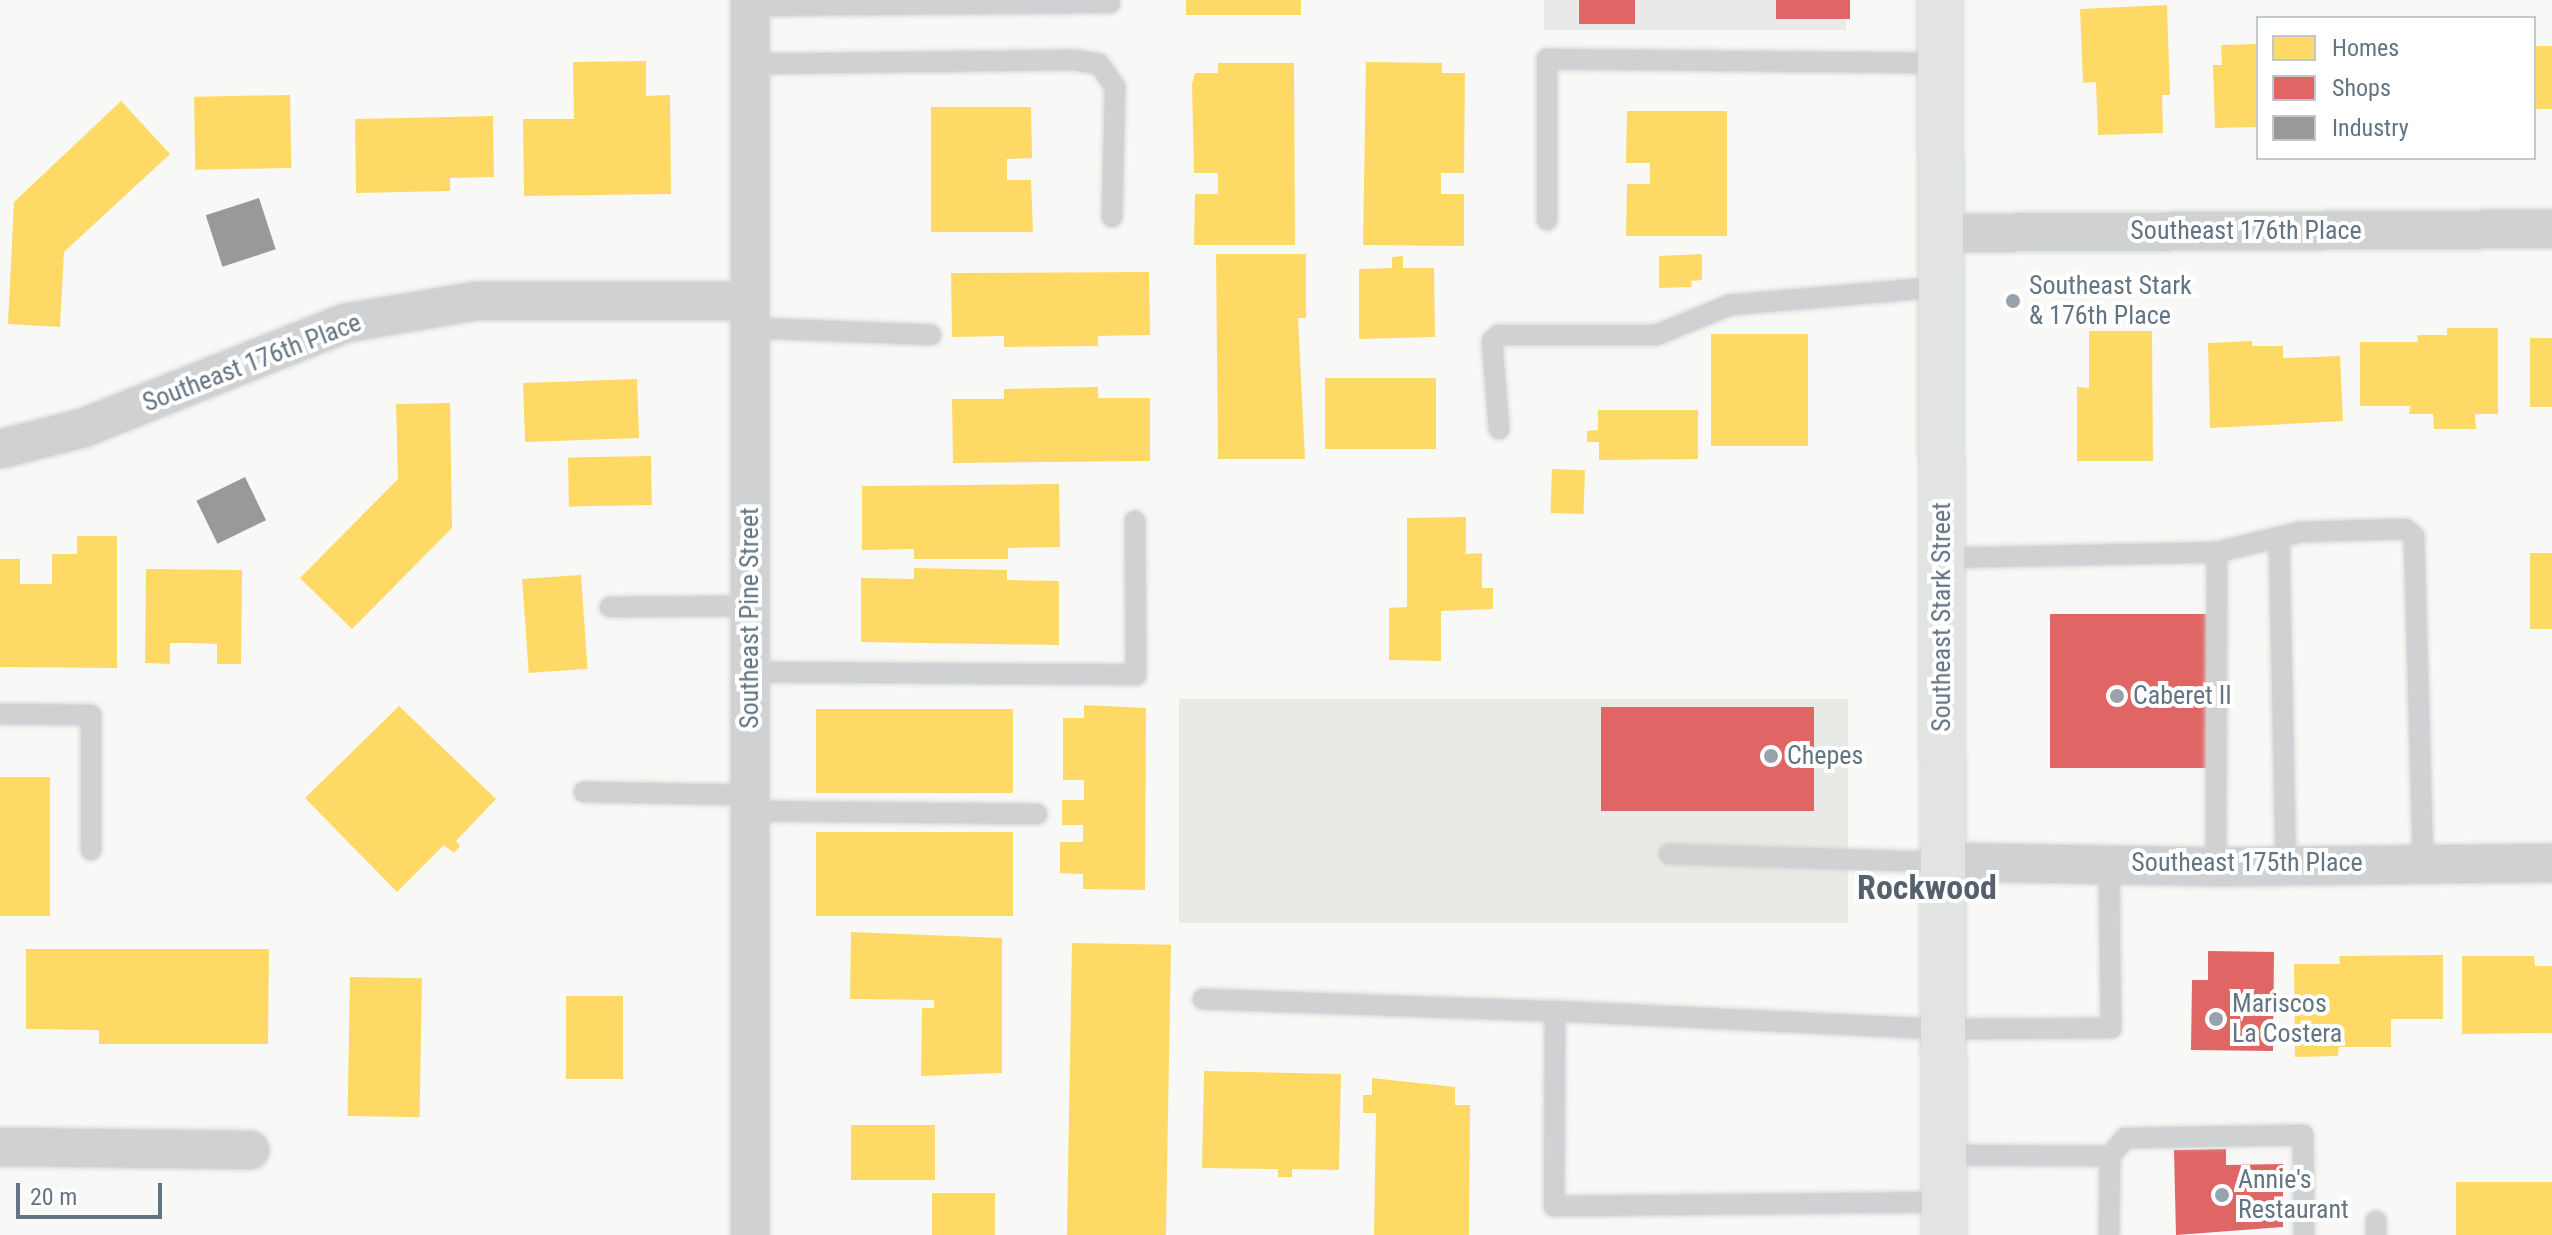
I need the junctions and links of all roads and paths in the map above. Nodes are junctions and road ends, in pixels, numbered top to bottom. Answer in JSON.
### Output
{"nodes":[{"id":1,"x":1940,"y":0,"type":"edge"},
{"id":2,"x":750,"y":3,"type":"edge"},
{"id":3,"x":1110,"y":3,"type":"dead end"},
{"id":4,"x":1940,"y":63,"type":"junction"},
{"id":5,"x":750,"y":64,"type":"junction"},
{"id":6,"x":1112,"y":217,"type":"dead end"},
{"id":7,"x":1547,"y":220,"type":"dead end"},
{"id":8,"x":2552,"y":229,"type":"edge"},
{"id":9,"x":1940,"y":233,"type":"junction"},
{"id":10,"x":1940,"y":287,"type":"junction"},
{"id":11,"x":750,"y":315,"type":"junction"},
{"id":12,"x":931,"y":335,"type":"dead end"},
{"id":13,"x":1499,"y":429,"type":"dead end"},
{"id":14,"x":0,"y":449,"type":"edge"},
{"id":15,"x":1135,"y":521,"type":"dead end"},
{"id":16,"x":2279,"y":537,"type":"junction"},
{"id":17,"x":2217,"y":552,"type":"junction"},
{"id":18,"x":1942,"y":558,"type":"junction"},
{"id":19,"x":750,"y":606,"type":"junction"},
{"id":20,"x":610,"y":607,"type":"dead end"},
{"id":21,"x":750,"y":672,"type":"junction"},
{"id":22,"x":0,"y":714,"type":"edge"},
{"id":23,"x":584,"y":792,"type":"dead end"},
{"id":24,"x":750,"y":803,"type":"junction"},
{"id":25,"x":1037,"y":814,"type":"dead end"},
{"id":26,"x":91,"y":850,"type":"dead end"},
{"id":27,"x":1669,"y":854,"type":"dead end"},
{"id":28,"x":1943,"y":862,"type":"junction"},
{"id":29,"x":2109,"y":862,"type":"junction"},
{"id":30,"x":2423,"y":862,"type":"junction"},
{"id":31,"x":2552,"y":863,"type":"edge"},
{"id":32,"x":2286,"y":865,"type":"junction"},
{"id":33,"x":2216,"y":867,"type":"junction"},
{"id":34,"x":1203,"y":999,"type":"dead end"},
{"id":35,"x":1555,"y":1011,"type":"junction"},
{"id":36,"x":1943,"y":1029,"type":"junction"},
{"id":37,"x":0,"y":1147,"type":"edge"},
{"id":38,"x":250,"y":1150,"type":"dead end"},
{"id":39,"x":1944,"y":1155,"type":"junction"},
{"id":40,"x":2110,"y":1156,"type":"junction"},
{"id":41,"x":1944,"y":1218,"type":"edge"},
{"id":42,"x":750,"y":1235,"type":"edge"},
{"id":43,"x":2109,"y":1235,"type":"edge"},
{"id":44,"x":2304,"y":1235,"type":"edge"}],
"edges":[{"from":1,"to":4,"type":"main road","name":"Southeast Stark Street"},
{"from":2,"to":3,"type":"lane"},
{"from":2,"to":5,"type":"street","name":"Southeast Pine Street"},
{"from":4,"to":7,"type":"lane"},
{"from":4,"to":9,"type":"main road","name":"Southeast Stark Street"},
{"from":5,"to":6,"type":"lane"},
{"from":5,"to":11,"type":"street","name":"Southeast Pine Street"},
{"from":8,"to":9,"type":"street","name":"Southeast 176th Place"},
{"from":9,"to":10,"type":"main road","name":"Southeast Stark Street"},
{"from":10,"to":13,"type":"lane"},
{"from":10,"to":18,"type":"main road","name":"Southeast Stark Street"},
{"from":11,"to":12,"type":"lane"},
{"from":11,"to":14,"type":"street","name":"Southeast 176th Place"},
{"from":11,"to":19,"type":"street","name":"Southeast Pine Street"},
{"from":15,"to":21,"type":"lane"},
{"from":16,"to":17,"type":"lane"},
{"from":16,"to":30,"type":"lane"},
{"from":16,"to":32,"type":"lane"},
{"from":17,"to":18,"type":"lane"},
{"from":17,"to":33,"type":"lane"},
{"from":18,"to":28,"type":"main road","name":"Southeast Stark Street"},
{"from":19,"to":20,"type":"lane"},
{"from":19,"to":21,"type":"street","name":"Southeast Pine Street"},
{"from":21,"to":24,"type":"street","name":"Southeast Pine Street"},
{"from":22,"to":26,"type":"lane"},
{"from":23,"to":24,"type":"lane"},
{"from":24,"to":25,"type":"lane"},
{"from":24,"to":42,"type":"street","name":"Southeast Pine Street"},
{"from":27,"to":28,"type":"lane"},
{"from":28,"to":29,"type":"street","name":"Southeast 175th Place"},
{"from":28,"to":36,"type":"main road","name":"Southeast Stark Street"},
{"from":29,"to":33,"type":"street","name":"Southeast 175th Place"},
{"from":29,"to":36,"type":"lane"},
{"from":30,"to":31,"type":"street","name":"Southeast 175th Place"},
{"from":30,"to":32,"type":"street","name":"Southeast 175th Place"},
{"from":32,"to":33,"type":"street","name":"Southeast 175th Place"},
{"from":34,"to":35,"type":"lane"},
{"from":35,"to":36,"type":"lane"},
{"from":35,"to":41,"type":"lane"},
{"from":36,"to":39,"type":"main road","name":"Southeast Stark Street"},
{"from":37,"to":38,"type":"street"},
{"from":39,"to":40,"type":"lane"},
{"from":39,"to":41,"type":"main road","name":"Southeast Stark Street"},
{"from":40,"to":43,"type":"lane"},
{"from":40,"to":44,"type":"lane"}]}
